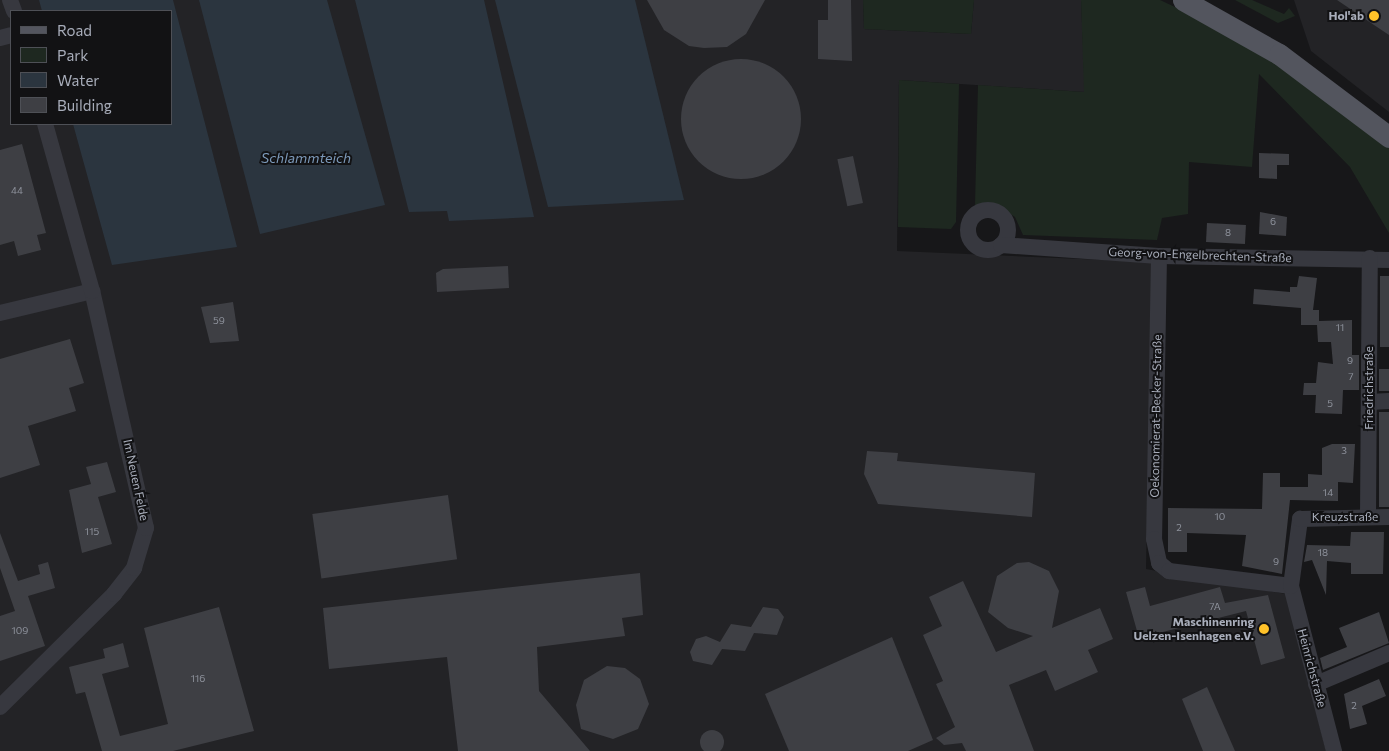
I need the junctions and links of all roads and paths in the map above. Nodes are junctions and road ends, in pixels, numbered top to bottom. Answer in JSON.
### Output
{"nodes":[{"id":1,"x":1183,"y":0,"type":"edge"},
{"id":2,"x":1214,"y":0,"type":"edge"},
{"id":3,"x":1389,"y":120,"type":"edge"},
{"id":4,"x":45,"y":125,"type":"edge"},
{"id":5,"x":1389,"y":137,"type":"edge"},
{"id":6,"x":954,"y":240,"type":"dead end"},
{"id":7,"x":971,"y":240,"type":"junction"},
{"id":8,"x":1001,"y":245,"type":"junction"},
{"id":9,"x":1159,"y":256,"type":"junction"},
{"id":10,"x":1370,"y":258,"type":"junction"},
{"id":11,"x":1389,"y":258,"type":"edge"},
{"id":12,"x":92,"y":291,"type":"junction"},
{"id":13,"x":0,"y":313,"type":"edge"},
{"id":14,"x":1389,"y":401,"type":"edge"},
{"id":15,"x":1369,"y":402,"type":"junction"},
{"id":16,"x":1368,"y":517,"type":"junction"},
{"id":17,"x":1389,"y":517,"type":"edge"},
{"id":18,"x":1300,"y":519,"type":"joint"},
{"id":19,"x":1291,"y":586,"type":"junction"},
{"id":20,"x":1389,"y":653,"type":"edge"},
{"id":21,"x":1316,"y":684,"type":"junction"},
{"id":22,"x":0,"y":707,"type":"edge"},
{"id":23,"x":1334,"y":751,"type":"edge"}],
"edges":[{"from":1,"to":5,"type":"main road"},
{"from":2,"to":3,"type":"main road"},
{"from":4,"to":12,"type":"street","name":"Im Neuen Felde"},
{"from":6,"to":7,"type":"street","name":"Georg-von-Engelbrechten-Straße"},
{"from":7,"to":8,"type":"street","name":"Georg-von-Engelbrechten-Straße"},
{"from":7,"to":8,"type":"street"},
{"from":8,"to":9,"type":"street","name":"Georg-von-Engelbrechten-Straße"},
{"from":9,"to":10,"type":"street","name":"Georg-von-Engelbrechten-Straße"},
{"from":9,"to":19,"type":"street","name":"Oekonomierat-Becker-Straße"},
{"from":10,"to":11,"type":"street","name":"Georg-von-Engelbrechten-Straße"},
{"from":10,"to":15,"type":"street","name":"Friedrichstraße"},
{"from":12,"to":13,"type":"street"},
{"from":12,"to":22,"type":"street","name":"Im Neuen Felde"},
{"from":14,"to":15,"type":"street"},
{"from":15,"to":16,"type":"street","name":"Friedrichstraße"},
{"from":16,"to":17,"type":"street","name":"Kreuzstraße"},
{"from":16,"to":18,"type":"street","name":"Kreuzstraße"},
{"from":18,"to":19,"type":"street","name":"Heinrichstraße"},
{"from":19,"to":21,"type":"street","name":"Heinrichstraße"},
{"from":20,"to":21,"type":"street"},
{"from":21,"to":23,"type":"street","name":"Heinrichstraße"}]}
